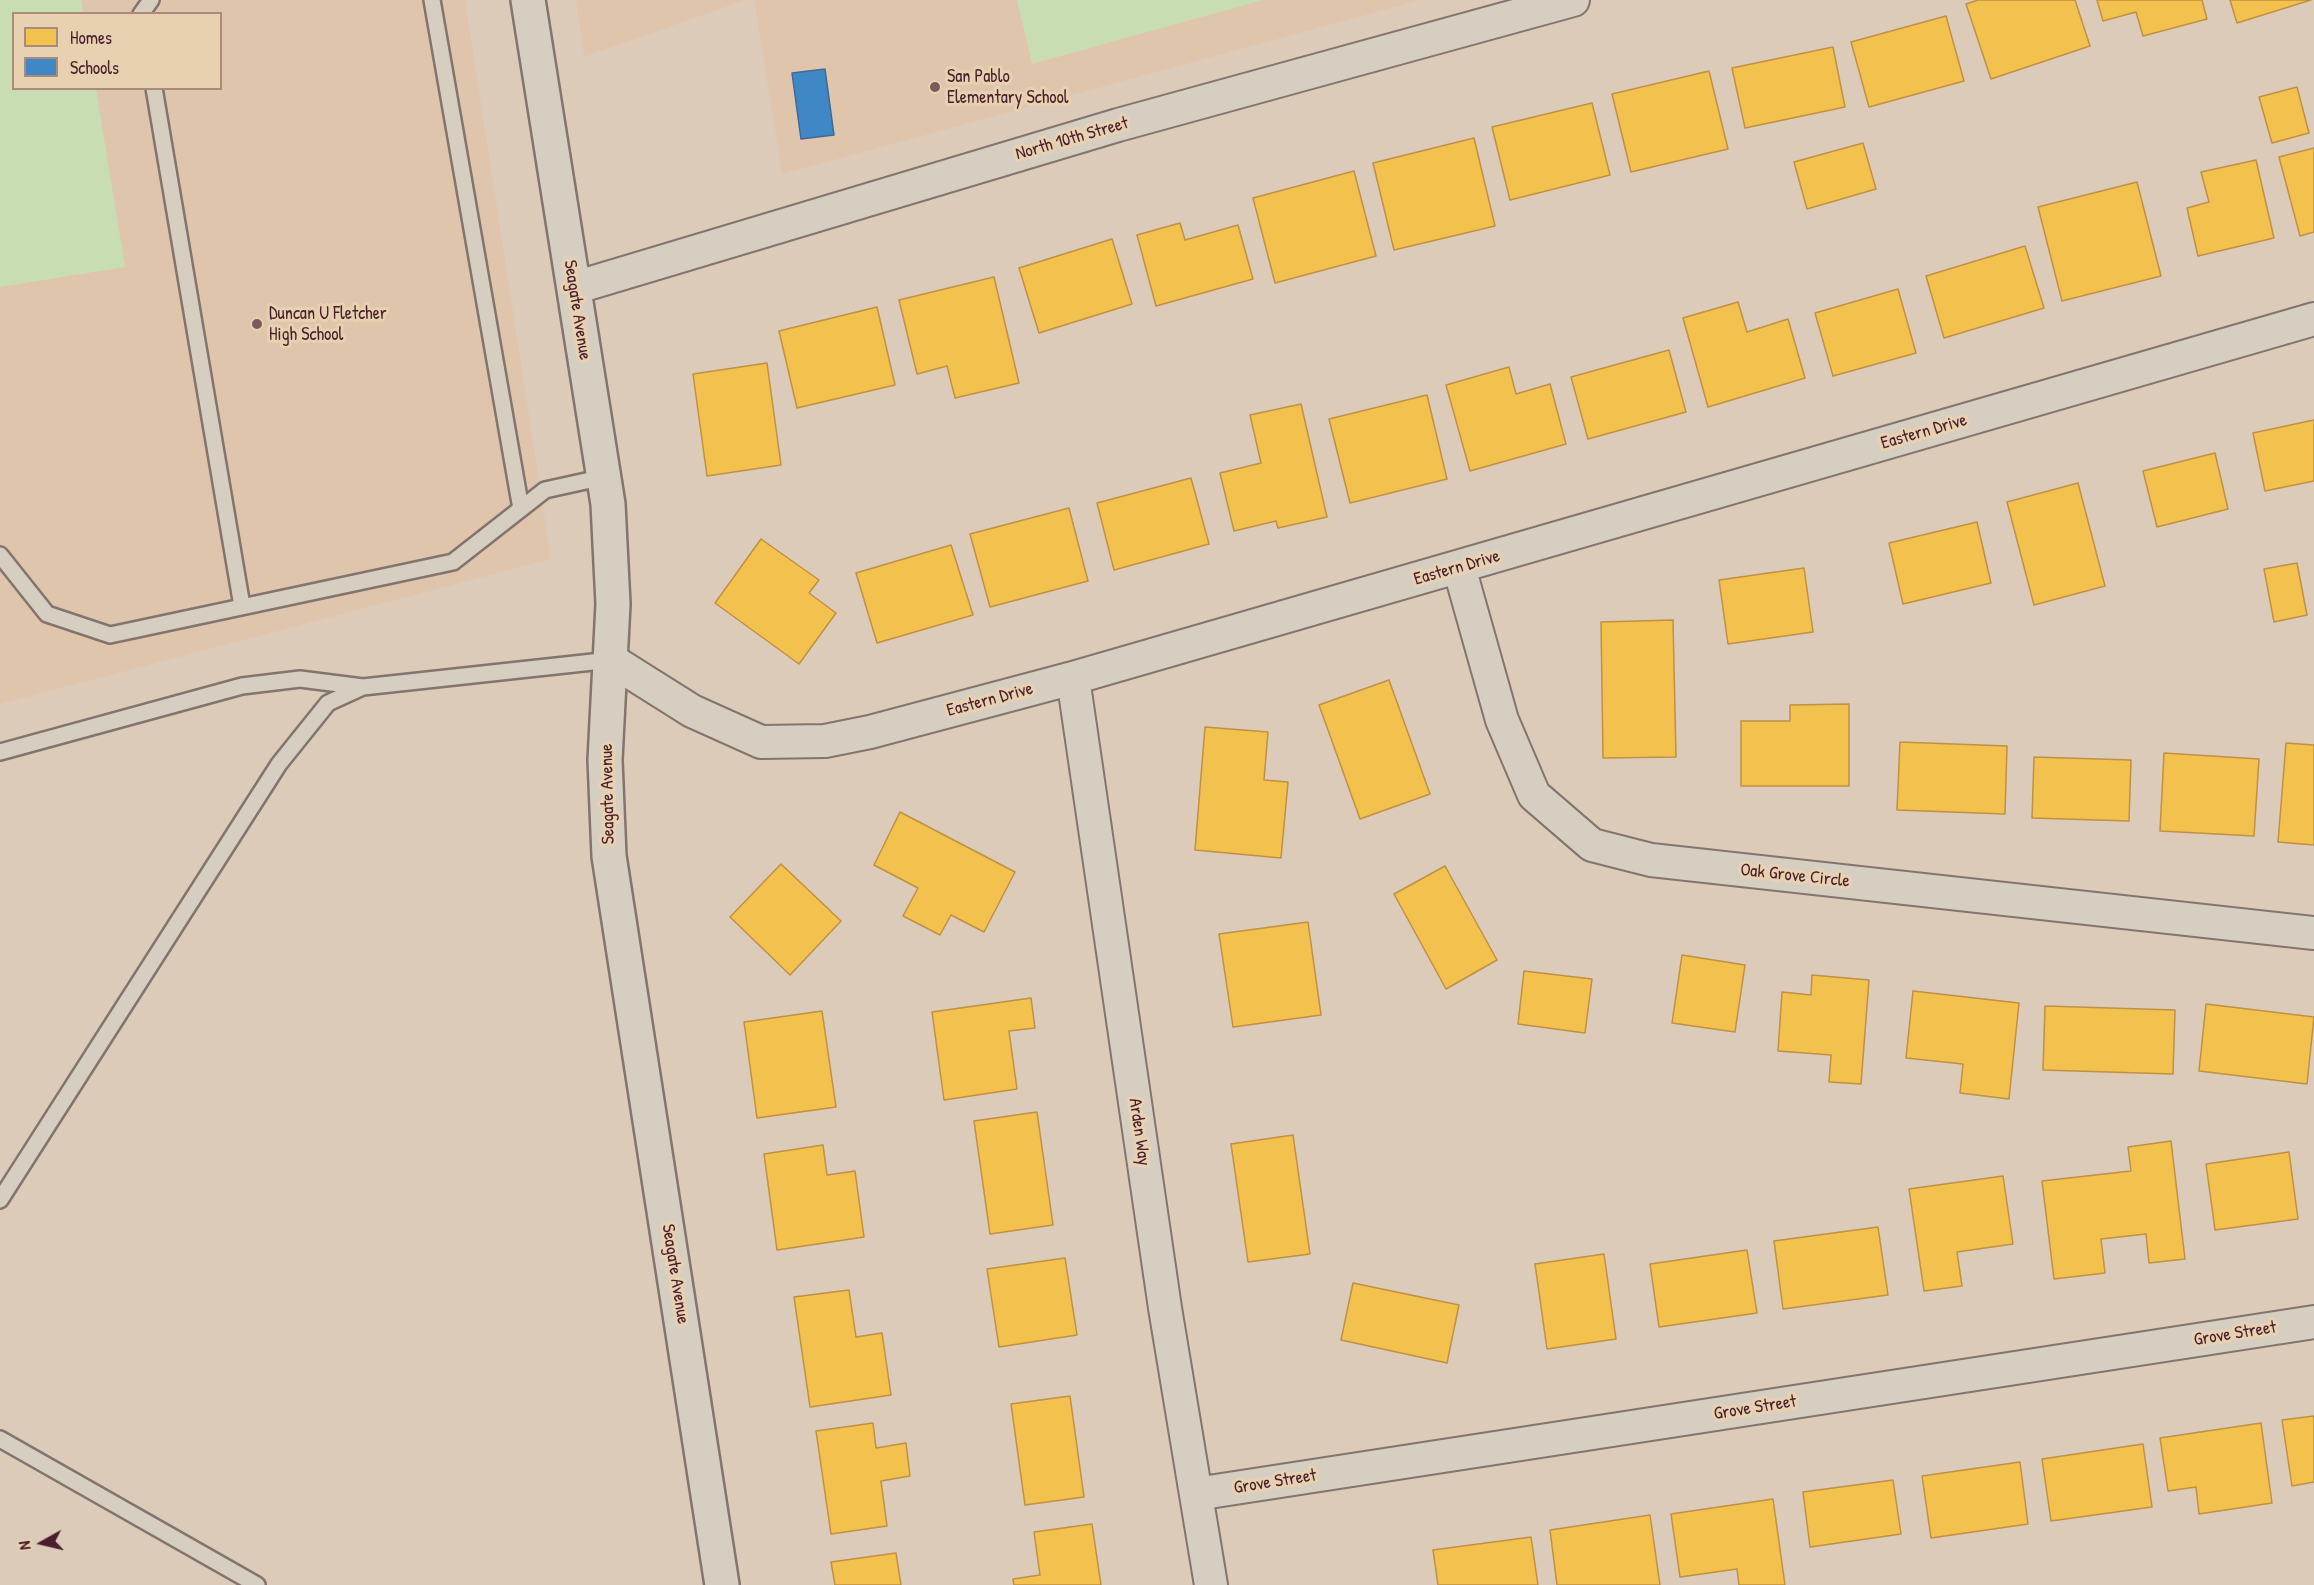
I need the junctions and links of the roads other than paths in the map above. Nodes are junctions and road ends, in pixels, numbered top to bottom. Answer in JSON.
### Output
{"nodes":[{"id":1,"x":432,"y":0,"type":"edge"},
{"id":2,"x":528,"y":0,"type":"edge"},
{"id":3,"x":1573,"y":0,"type":"edge"},
{"id":4,"x":154,"y":90,"type":"edge"},
{"id":5,"x":574,"y":288,"type":"junction"},
{"id":6,"x":2314,"y":320,"type":"edge"},
{"id":7,"x":604,"y":477,"type":"junction"},
{"id":8,"x":521,"y":509,"type":"junction"},
{"id":9,"x":0,"y":555,"type":"edge"},
{"id":10,"x":1459,"y":567,"type":"junction"},
{"id":11,"x":242,"y":606,"type":"junction"},
{"id":12,"x":610,"y":660,"type":"junction"},
{"id":13,"x":1073,"y":678,"type":"junction"},
{"id":14,"x":363,"y":687,"type":"junction"},
{"id":15,"x":0,"y":752,"type":"edge"},
{"id":16,"x":2314,"y":933,"type":"edge"},
{"id":17,"x":0,"y":1200,"type":"edge"},
{"id":18,"x":2314,"y":1322,"type":"edge"},
{"id":19,"x":0,"y":1439,"type":"edge"},
{"id":20,"x":1196,"y":1494,"type":"junction"},
{"id":21,"x":257,"y":1585,"type":"edge"},
{"id":22,"x":722,"y":1585,"type":"edge"},
{"id":23,"x":1211,"y":1585,"type":"edge"}],
"edges":[{"from":1,"to":8,"type":"lane"},
{"from":2,"to":5,"type":"street","name":"Seagate Avenue"},
{"from":3,"to":5,"type":"street","name":"North 10th Street"},
{"from":4,"to":11,"type":"lane"},
{"from":5,"to":7,"type":"street","name":"Seagate Avenue"},
{"from":6,"to":10,"type":"street","name":"Eastern Drive"},
{"from":7,"to":8,"type":"lane"},
{"from":7,"to":12,"type":"street","name":"Seagate Avenue"},
{"from":8,"to":11,"type":"lane"},
{"from":9,"to":11,"type":"lane"},
{"from":10,"to":13,"type":"street","name":"Eastern Drive"},
{"from":10,"to":16,"type":"street","name":"Oak Grove Circle"},
{"from":12,"to":13,"type":"street","name":"Eastern Drive"},
{"from":12,"to":14,"type":"lane"},
{"from":12,"to":22,"type":"street","name":"Seagate Avenue"},
{"from":13,"to":20,"type":"street","name":"Arden Way"},
{"from":14,"to":15,"type":"lane"},
{"from":14,"to":17,"type":"lane"},
{"from":18,"to":20,"type":"street","name":"Grove Street"},
{"from":19,"to":21,"type":"lane"},
{"from":20,"to":23,"type":"street","name":"Arden Way"}]}
